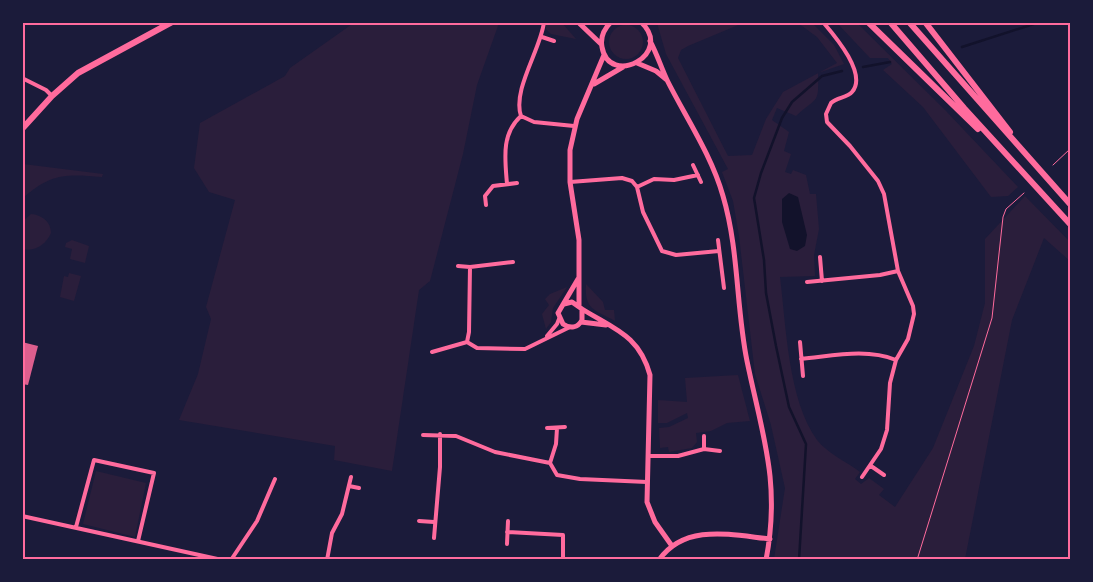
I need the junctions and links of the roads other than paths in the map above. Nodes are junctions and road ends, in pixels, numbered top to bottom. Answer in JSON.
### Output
{"nodes":[{"id":1,"x":172,"y":22,"type":"edge"},
{"id":2,"x":544,"y":22,"type":"edge"},
{"id":3,"x":578,"y":22,"type":"edge"},
{"id":4,"x":641,"y":22,"type":"edge"},
{"id":5,"x":823,"y":22,"type":"edge"},
{"id":6,"x":868,"y":22,"type":"edge"},
{"id":7,"x":890,"y":22,"type":"edge"},
{"id":8,"x":909,"y":22,"type":"edge"},
{"id":9,"x":925,"y":22,"type":"edge"},
{"id":10,"x":609,"y":23,"type":"edge"},
{"id":11,"x":646,"y":25,"type":"edge"},
{"id":12,"x":542,"y":36,"type":"junction"},
{"id":13,"x":554,"y":41,"type":"dead end"},
{"id":14,"x":650,"y":42,"type":"junction"},
{"id":15,"x":601,"y":44,"type":"junction"},
{"id":16,"x":604,"y":55,"type":"junction"},
{"id":17,"x":637,"y":63,"type":"junction"},
{"id":18,"x":624,"y":66,"type":"junction"},
{"id":19,"x":22,"y":78,"type":"edge"},
{"id":20,"x":668,"y":80,"type":"junction"},
{"id":21,"x":593,"y":85,"type":"junction"},
{"id":22,"x":52,"y":96,"type":"junction"},
{"id":23,"x":521,"y":116,"type":"junction"},
{"id":24,"x":574,"y":126,"type":"junction"},
{"id":25,"x":22,"y":129,"type":"edge"},
{"id":26,"x":1008,"y":158,"type":"junction"},
{"id":27,"x":1030,"y":160,"type":"junction"},
{"id":28,"x":693,"y":165,"type":"dead end"},
{"id":29,"x":698,"y":174,"type":"junction"},
{"id":30,"x":570,"y":182,"type":"junction"},
{"id":31,"x":701,"y":182,"type":"dead end"},
{"id":32,"x":516,"y":183,"type":"dead end"},
{"id":33,"x":507,"y":184,"type":"junction"},
{"id":34,"x":637,"y":188,"type":"junction"},
{"id":35,"x":1070,"y":204,"type":"edge"},
{"id":36,"x":486,"y":205,"type":"dead end"},
{"id":37,"x":1070,"y":224,"type":"edge"},
{"id":38,"x":718,"y":240,"type":"dead end"},
{"id":39,"x":718,"y":251,"type":"junction"},
{"id":40,"x":820,"y":257,"type":"dead end"},
{"id":41,"x":513,"y":262,"type":"dead end"},
{"id":42,"x":458,"y":266,"type":"dead end"},
{"id":43,"x":470,"y":267,"type":"junction"},
{"id":44,"x":898,"y":271,"type":"junction"},
{"id":45,"x":579,"y":276,"type":"junction"},
{"id":46,"x":822,"y":280,"type":"junction"},
{"id":47,"x":808,"y":282,"type":"dead end"},
{"id":48,"x":724,"y":288,"type":"dead end"},
{"id":49,"x":564,"y":304,"type":"junction"},
{"id":50,"x":581,"y":307,"type":"junction"},
{"id":51,"x":559,"y":319,"type":"junction"},
{"id":52,"x":581,"y":322,"type":"junction"},
{"id":53,"x":609,"y":326,"type":"junction"},
{"id":54,"x":570,"y":327,"type":"junction"},
{"id":55,"x":546,"y":338,"type":"junction"},
{"id":56,"x":467,"y":342,"type":"junction"},
{"id":57,"x":800,"y":342,"type":"dead end"},
{"id":58,"x":432,"y":352,"type":"dead end"},
{"id":59,"x":801,"y":359,"type":"junction"},
{"id":60,"x":896,"y":360,"type":"junction"},
{"id":61,"x":802,"y":376,"type":"dead end"},
{"id":62,"x":565,"y":427,"type":"dead end"},
{"id":63,"x":547,"y":428,"type":"dead end"},
{"id":64,"x":557,"y":428,"type":"junction"},
{"id":65,"x":440,"y":434,"type":"junction"},
{"id":66,"x":423,"y":435,"type":"dead end"},
{"id":67,"x":704,"y":436,"type":"dead end"},
{"id":68,"x":704,"y":448,"type":"junction"},
{"id":69,"x":720,"y":451,"type":"dead end"},
{"id":70,"x":649,"y":456,"type":"junction"},
{"id":71,"x":550,"y":463,"type":"junction"},
{"id":72,"x":871,"y":466,"type":"junction"},
{"id":73,"x":884,"y":475,"type":"dead end"},
{"id":74,"x":351,"y":477,"type":"dead end"},
{"id":75,"x":862,"y":477,"type":"dead end"},
{"id":76,"x":275,"y":478,"type":"dead end"},
{"id":77,"x":647,"y":482,"type":"junction"},
{"id":78,"x":349,"y":486,"type":"junction"},
{"id":79,"x":359,"y":488,"type":"dead end"},
{"id":80,"x":22,"y":516,"type":"edge"},
{"id":81,"x":419,"y":520,"type":"dead end"},
{"id":82,"x":508,"y":521,"type":"dead end"},
{"id":83,"x":434,"y":522,"type":"junction"},
{"id":84,"x":76,"y":527,"type":"junction"},
{"id":85,"x":507,"y":532,"type":"junction"},
{"id":86,"x":434,"y":538,"type":"dead end"},
{"id":87,"x":770,"y":539,"type":"junction"},
{"id":88,"x":138,"y":541,"type":"junction"},
{"id":89,"x":507,"y":544,"type":"dead end"},
{"id":90,"x":672,"y":546,"type":"junction"},
{"id":91,"x":222,"y":560,"type":"edge"},
{"id":92,"x":231,"y":560,"type":"edge"},
{"id":93,"x":327,"y":560,"type":"edge"},
{"id":94,"x":563,"y":560,"type":"edge"},
{"id":95,"x":659,"y":560,"type":"edge"},
{"id":96,"x":766,"y":560,"type":"edge"}],
"edges":[{"from":1,"to":22,"type":"main road"},
{"from":2,"to":12,"type":"street"},
{"from":3,"to":15,"type":"street"},
{"from":4,"to":11,"type":"street"},
{"from":5,"to":44,"type":"street"},
{"from":6,"to":26,"type":"main road"},
{"from":7,"to":26,"type":"main road"},
{"from":8,"to":27,"type":"main road"},
{"from":9,"to":27,"type":"main road"},
{"from":10,"to":15,"type":"street"},
{"from":11,"to":14,"type":"street"},
{"from":12,"to":13,"type":"street"},
{"from":12,"to":23,"type":"street"},
{"from":14,"to":17,"type":"street"},
{"from":14,"to":20,"type":"street"},
{"from":15,"to":16,"type":"street"},
{"from":16,"to":18,"type":"street"},
{"from":16,"to":21,"type":"street"},
{"from":17,"to":18,"type":"street"},
{"from":17,"to":20,"type":"street"},
{"from":18,"to":21,"type":"street"},
{"from":19,"to":22,"type":"street"},
{"from":20,"to":87,"type":"street"},
{"from":21,"to":24,"type":"street"},
{"from":22,"to":25,"type":"main road"},
{"from":23,"to":24,"type":"street"},
{"from":23,"to":33,"type":"street"},
{"from":24,"to":30,"type":"street"},
{"from":26,"to":37,"type":"main road"},
{"from":27,"to":35,"type":"main road"},
{"from":28,"to":29,"type":"street"},
{"from":29,"to":31,"type":"street"},
{"from":29,"to":34,"type":"street"},
{"from":30,"to":34,"type":"street"},
{"from":30,"to":45,"type":"street"},
{"from":32,"to":33,"type":"street"},
{"from":33,"to":36,"type":"street"},
{"from":34,"to":39,"type":"street"},
{"from":38,"to":39,"type":"street"},
{"from":39,"to":48,"type":"street"},
{"from":40,"to":46,"type":"street"},
{"from":41,"to":43,"type":"street"},
{"from":42,"to":43,"type":"street"},
{"from":43,"to":56,"type":"street"},
{"from":44,"to":46,"type":"street"},
{"from":44,"to":60,"type":"street"},
{"from":45,"to":49,"type":"street"},
{"from":45,"to":50,"type":"street"},
{"from":46,"to":47,"type":"street"},
{"from":49,"to":50,"type":"street"},
{"from":49,"to":51,"type":"street"},
{"from":50,"to":52,"type":"street"},
{"from":50,"to":53,"type":"street"},
{"from":51,"to":54,"type":"street"},
{"from":51,"to":55,"type":"street"},
{"from":52,"to":53,"type":"street"},
{"from":52,"to":54,"type":"street"},
{"from":53,"to":70,"type":"street"},
{"from":54,"to":55,"type":"street"},
{"from":55,"to":56,"type":"street"},
{"from":56,"to":58,"type":"street"},
{"from":57,"to":59,"type":"street"},
{"from":59,"to":60,"type":"street"},
{"from":59,"to":61,"type":"street"},
{"from":60,"to":72,"type":"street"},
{"from":62,"to":64,"type":"street"},
{"from":63,"to":64,"type":"street"},
{"from":64,"to":71,"type":"street"},
{"from":65,"to":66,"type":"street"},
{"from":65,"to":71,"type":"street"},
{"from":65,"to":83,"type":"street"},
{"from":67,"to":68,"type":"street"},
{"from":68,"to":69,"type":"street"},
{"from":68,"to":70,"type":"street"},
{"from":70,"to":77,"type":"street"},
{"from":71,"to":77,"type":"street"},
{"from":72,"to":73,"type":"street"},
{"from":72,"to":75,"type":"street"},
{"from":74,"to":78,"type":"street"},
{"from":76,"to":92,"type":"street"},
{"from":77,"to":90,"type":"street"},
{"from":78,"to":79,"type":"street"},
{"from":78,"to":93,"type":"street"},
{"from":80,"to":84,"type":"street"},
{"from":81,"to":83,"type":"street"},
{"from":82,"to":85,"type":"street"},
{"from":83,"to":86,"type":"street"},
{"from":84,"to":88,"type":"street"},
{"from":84,"to":88,"type":"street"},
{"from":85,"to":89,"type":"street"},
{"from":85,"to":94,"type":"street"},
{"from":87,"to":90,"type":"street"},
{"from":87,"to":96,"type":"street"},
{"from":88,"to":91,"type":"street"},
{"from":90,"to":95,"type":"street"}]}
